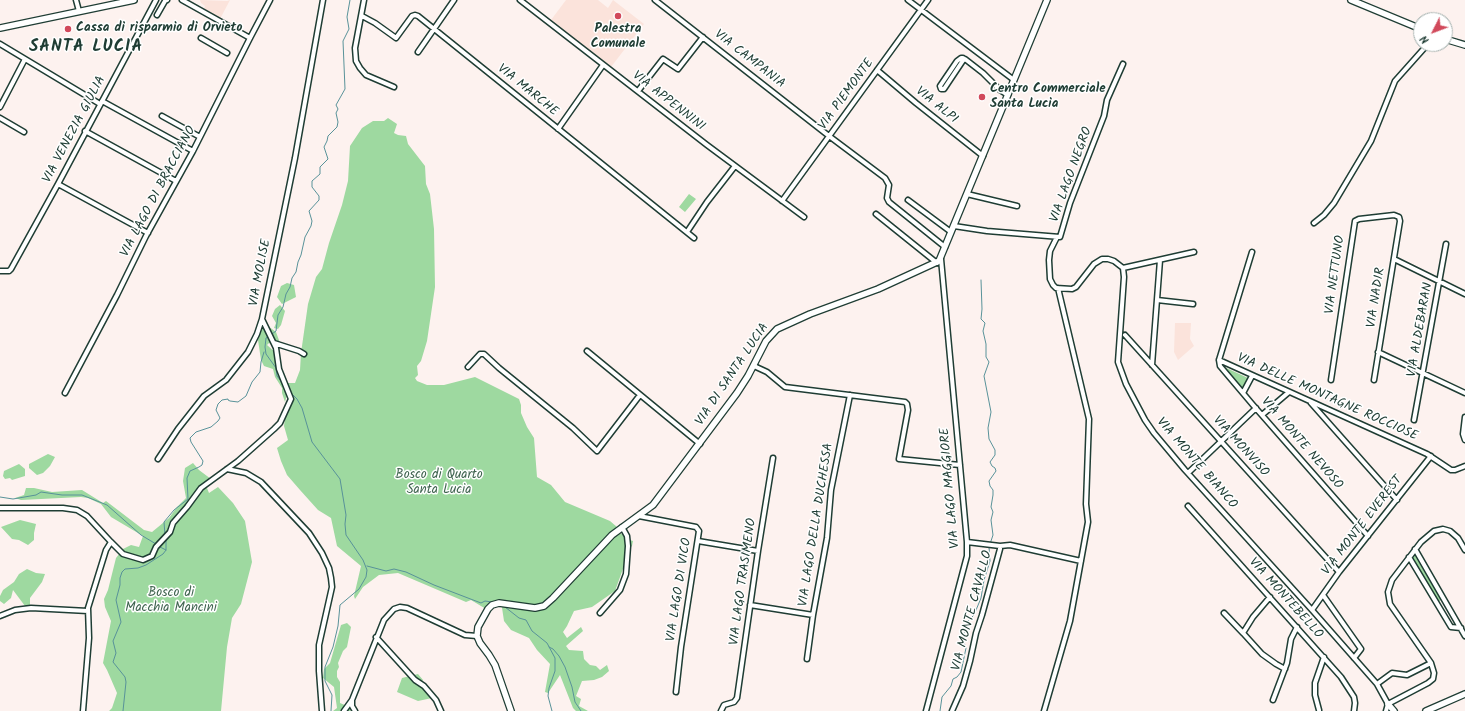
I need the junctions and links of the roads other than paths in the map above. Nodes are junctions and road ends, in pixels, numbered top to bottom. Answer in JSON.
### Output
{"nodes":[{"id":1,"x":76,"y":0,"type":"edge"},
{"id":2,"x":134,"y":0,"type":"edge"},
{"id":3,"x":156,"y":0,"type":"edge"},
{"id":4,"x":167,"y":0,"type":"edge"},
{"id":5,"x":182,"y":0,"type":"edge"},
{"id":6,"x":270,"y":0,"type":"edge"},
{"id":7,"x":323,"y":0,"type":"edge"},
{"id":8,"x":364,"y":0,"type":"edge"},
{"id":9,"x":454,"y":0,"type":"edge"},
{"id":10,"x":520,"y":0,"type":"edge"},
{"id":11,"x":655,"y":0,"type":"edge"},
{"id":12,"x":908,"y":0,"type":"edge"},
{"id":13,"x":928,"y":0,"type":"edge"},
{"id":14,"x":1047,"y":0,"type":"edge"},
{"id":15,"x":1350,"y":0,"type":"edge"},
{"id":16,"x":108,"y":2,"type":"edge"},
{"id":17,"x":921,"y":9,"type":"junction"},
{"id":18,"x":79,"y":11,"type":"junction"},
{"id":19,"x":157,"y":15,"type":"dead end"},
{"id":20,"x":362,"y":16,"type":"junction"},
{"id":21,"x":1413,"y":26,"type":"edge"},
{"id":22,"x":0,"y":28,"type":"edge"},
{"id":23,"x":433,"y":28,"type":"junction"},
{"id":24,"x":703,"y":37,"type":"junction"},
{"id":25,"x":201,"y":38,"type":"dead end"},
{"id":26,"x":250,"y":38,"type":"junction"},
{"id":27,"x":1453,"y":42,"type":"edge"},
{"id":28,"x":0,"y":44,"type":"edge"},
{"id":29,"x":1465,"y":46,"type":"edge"},
{"id":30,"x":418,"y":52,"type":"dead end"},
{"id":31,"x":1421,"y":52,"type":"edge"},
{"id":32,"x":227,"y":53,"type":"dead end"},
{"id":33,"x":25,"y":59,"type":"junction"},
{"id":34,"x":964,"y":59,"type":"junction"},
{"id":35,"x":1122,"y":64,"type":"dead end"},
{"id":36,"x":603,"y":65,"type":"junction"},
{"id":37,"x":877,"y":70,"type":"junction"},
{"id":38,"x":1014,"y":80,"type":"junction"},
{"id":39,"x":394,"y":87,"type":"dead end"},
{"id":40,"x":638,"y":91,"type":"junction"},
{"id":41,"x":1008,"y":95,"type":"junction"},
{"id":42,"x":101,"y":102,"type":"junction"},
{"id":43,"x":0,"y":107,"type":"edge"},
{"id":44,"x":162,"y":116,"type":"dead end"},
{"id":45,"x":0,"y":118,"type":"edge"},
{"id":46,"x":558,"y":129,"type":"junction"},
{"id":47,"x":85,"y":131,"type":"junction"},
{"id":48,"x":24,"y":132,"type":"dead end"},
{"id":49,"x":829,"y":136,"type":"junction"},
{"id":50,"x":200,"y":137,"type":"junction"},
{"id":51,"x":193,"y":151,"type":"junction"},
{"id":52,"x":983,"y":156,"type":"junction"},
{"id":53,"x":735,"y":166,"type":"junction"},
{"id":54,"x":176,"y":181,"type":"junction"},
{"id":55,"x":58,"y":184,"type":"junction"},
{"id":56,"x":967,"y":194,"type":"junction"},
{"id":57,"x":908,"y":200,"type":"dead end"},
{"id":58,"x":782,"y":201,"type":"junction"},
{"id":59,"x":1017,"y":206,"type":"dead end"},
{"id":60,"x":876,"y":214,"type":"dead end"},
{"id":61,"x":804,"y":218,"type":"dead end"},
{"id":62,"x":1400,"y":219,"type":"joint"},
{"id":63,"x":1314,"y":223,"type":"dead end"},
{"id":64,"x":954,"y":226,"type":"junction"},
{"id":65,"x":148,"y":232,"type":"junction"},
{"id":66,"x":687,"y":232,"type":"junction"},
{"id":67,"x":951,"y":232,"type":"junction"},
{"id":68,"x":1057,"y":237,"type":"junction"},
{"id":69,"x":694,"y":238,"type":"dead end"},
{"id":70,"x":1446,"y":244,"type":"dead end"},
{"id":71,"x":945,"y":247,"type":"junction"},
{"id":72,"x":1194,"y":252,"type":"dead end"},
{"id":73,"x":1252,"y":252,"type":"dead end"},
{"id":74,"x":1160,"y":260,"type":"junction"},
{"id":75,"x":1394,"y":260,"type":"junction"},
{"id":76,"x":939,"y":261,"type":"junction"},
{"id":77,"x":1123,"y":268,"type":"junction"},
{"id":78,"x":0,"y":271,"type":"edge"},
{"id":79,"x":1439,"y":282,"type":"junction"},
{"id":80,"x":1058,"y":288,"type":"junction"},
{"id":81,"x":1465,"y":294,"type":"edge"},
{"id":82,"x":1157,"y":300,"type":"junction"},
{"id":83,"x":1193,"y":304,"type":"dead end"},
{"id":84,"x":262,"y":319,"type":"junction"},
{"id":85,"x":1125,"y":335,"type":"dead end"},
{"id":86,"x":274,"y":343,"type":"junction"},
{"id":87,"x":587,"y":351,"type":"dead end"},
{"id":88,"x":1378,"y":352,"type":"junction"},
{"id":89,"x":304,"y":354,"type":"dead end"},
{"id":90,"x":1219,"y":362,"type":"junction"},
{"id":91,"x":1152,"y":365,"type":"junction"},
{"id":92,"x":754,"y":366,"type":"junction"},
{"id":93,"x":468,"y":368,"type":"dead end"},
{"id":94,"x":1424,"y":373,"type":"junction"},
{"id":95,"x":1252,"y":376,"type":"junction"},
{"id":96,"x":1331,"y":380,"type":"dead end"},
{"id":97,"x":1374,"y":380,"type":"dead end"},
{"id":98,"x":1289,"y":392,"type":"junction"},
{"id":99,"x":65,"y":393,"type":"dead end"},
{"id":100,"x":1243,"y":393,"type":"junction"},
{"id":101,"x":1465,"y":393,"type":"edge"},
{"id":102,"x":640,"y":395,"type":"junction"},
{"id":103,"x":850,"y":395,"type":"junction"},
{"id":104,"x":1310,"y":402,"type":"junction"},
{"id":105,"x":1256,"y":408,"type":"junction"},
{"id":106,"x":1262,"y":415,"type":"junction"},
{"id":107,"x":1465,"y":417,"type":"edge"},
{"id":108,"x":1414,"y":420,"type":"dead end"},
{"id":109,"x":1465,"y":440,"type":"edge"},
{"id":110,"x":1222,"y":441,"type":"junction"},
{"id":111,"x":700,"y":444,"type":"junction"},
{"id":112,"x":1431,"y":456,"type":"junction"},
{"id":113,"x":773,"y":458,"type":"dead end"},
{"id":114,"x":158,"y":459,"type":"dead end"},
{"id":115,"x":960,"y":465,"type":"junction"},
{"id":116,"x":1465,"y":466,"type":"edge"},
{"id":117,"x":227,"y":469,"type":"junction"},
{"id":118,"x":1188,"y":473,"type":"junction"},
{"id":119,"x":1397,"y":500,"type":"junction"},
{"id":120,"x":1188,"y":506,"type":"dead end"},
{"id":121,"x":0,"y":508,"type":"edge"},
{"id":122,"x":639,"y":516,"type":"junction"},
{"id":123,"x":622,"y":527,"type":"junction"},
{"id":124,"x":1368,"y":536,"type":"junction"},
{"id":125,"x":698,"y":541,"type":"junction"},
{"id":126,"x":111,"y":542,"type":"junction"},
{"id":127,"x":967,"y":542,"type":"junction"},
{"id":128,"x":1000,"y":546,"type":"junction"},
{"id":129,"x":1415,"y":549,"type":"junction"},
{"id":130,"x":1465,"y":550,"type":"edge"},
{"id":131,"x":758,"y":551,"type":"junction"},
{"id":132,"x":1409,"y":557,"type":"junction"},
{"id":133,"x":1081,"y":561,"type":"junction"},
{"id":134,"x":1339,"y":572,"type":"junction"},
{"id":135,"x":1323,"y":595,"type":"junction"},
{"id":136,"x":1270,"y":597,"type":"junction"},
{"id":137,"x":750,"y":606,"type":"junction"},
{"id":138,"x":1312,"y":610,"type":"junction"},
{"id":139,"x":88,"y":611,"type":"junction"},
{"id":140,"x":1224,"y":613,"type":"dead end"},
{"id":141,"x":600,"y":614,"type":"dead end"},
{"id":142,"x":813,"y":615,"type":"junction"},
{"id":143,"x":0,"y":616,"type":"edge"},
{"id":144,"x":1297,"y":627,"type":"junction"},
{"id":145,"x":1461,"y":628,"type":"junction"},
{"id":146,"x":1243,"y":633,"type":"junction"},
{"id":147,"x":477,"y":636,"type":"junction"},
{"id":148,"x":1465,"y":636,"type":"edge"},
{"id":149,"x":376,"y":637,"type":"junction"},
{"id":150,"x":1324,"y":657,"type":"junction"},
{"id":151,"x":807,"y":658,"type":"dead end"},
{"id":152,"x":1354,"y":658,"type":"junction"},
{"id":153,"x":1430,"y":663,"type":"junction"},
{"id":154,"x":1286,"y":668,"type":"junction"},
{"id":155,"x":1377,"y":684,"type":"junction"},
{"id":156,"x":676,"y":692,"type":"dead end"},
{"id":157,"x":1465,"y":694,"type":"edge"},
{"id":158,"x":352,"y":700,"type":"junction"},
{"id":159,"x":1273,"y":700,"type":"dead end"},
{"id":160,"x":1388,"y":704,"type":"junction"},
{"id":161,"x":1319,"y":710,"type":"edge"},
{"id":162,"x":83,"y":711,"type":"edge"},
{"id":163,"x":322,"y":711,"type":"edge"},
{"id":164,"x":344,"y":711,"type":"edge"},
{"id":165,"x":355,"y":711,"type":"edge"},
{"id":166,"x":441,"y":711,"type":"edge"},
{"id":167,"x":511,"y":711,"type":"edge"},
{"id":168,"x":721,"y":711,"type":"edge"},
{"id":169,"x":926,"y":711,"type":"edge"},
{"id":170,"x":952,"y":711,"type":"edge"},
{"id":171,"x":1044,"y":711,"type":"edge"},
{"id":172,"x":1354,"y":711,"type":"edge"},
{"id":173,"x":1386,"y":711,"type":"edge"},
{"id":174,"x":1394,"y":711,"type":"edge"},
{"id":175,"x":1426,"y":711,"type":"edge"}],
"edges":[{"from":1,"to":18,"type":"street"},
{"from":2,"to":16,"type":"street"},
{"from":3,"to":42,"type":"street","name":"VIA VENEZIA GIULIA"},
{"from":4,"to":19,"type":"street"},
{"from":5,"to":26,"type":"street"},
{"from":6,"to":26,"type":"street","name":"VIA LAGO DI BRACCIANO"},
{"from":7,"to":84,"type":"street","name":"VIA MOLISE"},
{"from":8,"to":20,"type":"street"},
{"from":9,"to":23,"type":"street"},
{"from":10,"to":36,"type":"street","name":"VIA APPENNINI"},
{"from":11,"to":24,"type":"street","name":"VIA CAMPANIA"},
{"from":12,"to":17,"type":"street"},
{"from":13,"to":17,"type":"street","name":"VIA PIEMONTE"},
{"from":14,"to":38,"type":"street"},
{"from":15,"to":21,"type":"street"},
{"from":16,"to":18,"type":"street"},
{"from":17,"to":37,"type":"street","name":"VIA PIEMONTE"},
{"from":17,"to":38,"type":"street"},
{"from":18,"to":22,"type":"street"},
{"from":20,"to":23,"type":"street","name":"VIA MARCHE"},
{"from":20,"to":39,"type":"street"},
{"from":23,"to":30,"type":"street"},
{"from":23,"to":46,"type":"street","name":"VIA MARCHE"},
{"from":24,"to":40,"type":"street"},
{"from":24,"to":49,"type":"street","name":"VIA CAMPANIA"},
{"from":25,"to":32,"type":"street"},
{"from":26,"to":50,"type":"street","name":"VIA LAGO DI BRACCIANO"},
{"from":27,"to":29,"type":"street"},
{"from":28,"to":33,"type":"street"},
{"from":31,"to":63,"type":"street"},
{"from":33,"to":42,"type":"street"},
{"from":33,"to":43,"type":"street"},
{"from":34,"to":34,"type":"street"},
{"from":34,"to":41,"type":"street"},
{"from":35,"to":68,"type":"street","name":"VIA LAGO NEGRO"},
{"from":36,"to":40,"type":"street","name":"VIA APPENNINI"},
{"from":36,"to":46,"type":"street"},
{"from":37,"to":49,"type":"street","name":"VIA PIEMONTE"},
{"from":37,"to":52,"type":"street","name":"VIA ALPI"},
{"from":38,"to":41,"type":"street"},
{"from":40,"to":53,"type":"street","name":"VIA APPENNINI"},
{"from":41,"to":52,"type":"street"},
{"from":42,"to":47,"type":"street","name":"VIA VENEZIA GIULIA"},
{"from":42,"to":51,"type":"street"},
{"from":44,"to":50,"type":"street"},
{"from":45,"to":48,"type":"street"},
{"from":46,"to":66,"type":"street","name":"VIA MARCHE"},
{"from":47,"to":54,"type":"street"},
{"from":47,"to":55,"type":"street","name":"VIA VENEZIA GIULIA"},
{"from":49,"to":58,"type":"street","name":"VIA PIEMONTE"},
{"from":49,"to":71,"type":"street","name":"VIA CAMPANIA"},
{"from":50,"to":51,"type":"street","name":"VIA LAGO DI BRACCIANO"},
{"from":51,"to":54,"type":"street","name":"VIA LAGO DI BRACCIANO"},
{"from":52,"to":56,"type":"street"},
{"from":53,"to":58,"type":"street","name":"VIA APPENNINI"},
{"from":53,"to":66,"type":"street"},
{"from":54,"to":65,"type":"street","name":"VIA LAGO DI BRACCIANO"},
{"from":55,"to":65,"type":"street"},
{"from":55,"to":78,"type":"street","name":"VIA VENEZIA GIULIA"},
{"from":56,"to":59,"type":"street"},
{"from":56,"to":64,"type":"street"},
{"from":57,"to":67,"type":"street"},
{"from":58,"to":61,"type":"street","name":"VIA APPENNINI"},
{"from":60,"to":76,"type":"street"},
{"from":62,"to":75,"type":"street","name":"VIA NADIR"},
{"from":62,"to":96,"type":"street","name":"VIA NETTUNO"},
{"from":64,"to":67,"type":"street"},
{"from":64,"to":68,"type":"street","name":"VIA LAGO NEGRO"},
{"from":65,"to":99,"type":"street","name":"VIA LAGO DI BRACCIANO"},
{"from":66,"to":69,"type":"street","name":"VIA MARCHE"},
{"from":67,"to":71,"type":"street"},
{"from":68,"to":80,"type":"street"},
{"from":70,"to":79,"type":"street","name":"VIA ALDEBARAN"},
{"from":71,"to":76,"type":"street"},
{"from":72,"to":74,"type":"street"},
{"from":73,"to":90,"type":"street"},
{"from":74,"to":77,"type":"street"},
{"from":74,"to":82,"type":"street"},
{"from":75,"to":79,"type":"street"},
{"from":75,"to":88,"type":"street","name":"VIA NADIR"},
{"from":76,"to":92,"type":"street","name":"VIA DI SANTA LUCIA"},
{"from":76,"to":115,"type":"street","name":"VIA LAGO MAGGIORE"},
{"from":77,"to":80,"type":"street"},
{"from":77,"to":118,"type":"street","name":"VIA MONTE BIANCO"},
{"from":79,"to":81,"type":"street"},
{"from":79,"to":94,"type":"street","name":"VIA ALDEBARAN"},
{"from":80,"to":133,"type":"street"},
{"from":82,"to":83,"type":"street"},
{"from":82,"to":91,"type":"street"},
{"from":84,"to":86,"type":"street","name":"VIA MOLISE"},
{"from":84,"to":114,"type":"street"},
{"from":85,"to":91,"type":"street","name":"VIA MONVISO"},
{"from":86,"to":89,"type":"street"},
{"from":86,"to":117,"type":"street","name":"VIA MOLISE"},
{"from":87,"to":102,"type":"street"},
{"from":88,"to":94,"type":"street"},
{"from":88,"to":97,"type":"street","name":"VIA NADIR"},
{"from":90,"to":95,"type":"street","name":"VIA DELLE MONTAGNE ROCCIOSE"},
{"from":90,"to":100,"type":"street","name":"VIA MONTE NEVOSO"},
{"from":91,"to":110,"type":"street","name":"VIA MONVISO"},
{"from":92,"to":103,"type":"street"},
{"from":92,"to":111,"type":"street","name":"VIA DI SANTA LUCIA"},
{"from":93,"to":102,"type":"street"},
{"from":94,"to":101,"type":"street"},
{"from":94,"to":108,"type":"street","name":"VIA ALDEBARAN"},
{"from":95,"to":98,"type":"street","name":"VIA DELLE MONTAGNE ROCCIOSE"},
{"from":95,"to":100,"type":"street"},
{"from":98,"to":104,"type":"street","name":"VIA DELLE MONTAGNE ROCCIOSE"},
{"from":98,"to":106,"type":"street"},
{"from":100,"to":105,"type":"street","name":"VIA MONTE NEVOSO"},
{"from":102,"to":111,"type":"street"},
{"from":103,"to":115,"type":"street"},
{"from":103,"to":142,"type":"street","name":"VIA LAGO DELLA DUCHESSA"},
{"from":104,"to":112,"type":"street","name":"VIA DELLE MONTAGNE ROCCIOSE"},
{"from":104,"to":119,"type":"street"},
{"from":105,"to":106,"type":"street","name":"VIA MONTE NEVOSO"},
{"from":105,"to":110,"type":"street"},
{"from":106,"to":124,"type":"street","name":"VIA MONTE NEVOSO"},
{"from":107,"to":109,"type":"street"},
{"from":110,"to":118,"type":"street"},
{"from":110,"to":134,"type":"street","name":"VIA MONVISO"},
{"from":111,"to":122,"type":"street","name":"VIA DI SANTA LUCIA"},
{"from":112,"to":116,"type":"street","name":"VIA DELLE MONTAGNE ROCCIOSE"},
{"from":112,"to":119,"type":"street","name":"VIA MONTE EVEREST"},
{"from":113,"to":131,"type":"street","name":"VIA LAGO TRASIMENO"},
{"from":115,"to":127,"type":"street","name":"VIA LAGO MAGGIORE"},
{"from":117,"to":126,"type":"street","name":"VIA MOLISE"},
{"from":117,"to":163,"type":"street"},
{"from":118,"to":138,"type":"street","name":"VIA MONTE BIANCO"},
{"from":119,"to":124,"type":"street","name":"VIA MONTE EVEREST"},
{"from":120,"to":136,"type":"street","name":"VIA MONTEBELLO"},
{"from":121,"to":126,"type":"street"},
{"from":122,"to":123,"type":"street","name":"VIA DI SANTA LUCIA"},
{"from":122,"to":125,"type":"street","name":"VIA LAGO DI VICO"},
{"from":123,"to":141,"type":"street"},
{"from":123,"to":147,"type":"street","name":"VIA DI SANTA LUCIA"},
{"from":124,"to":134,"type":"street","name":"VIA MONTE EVEREST"},
{"from":125,"to":131,"type":"street"},
{"from":125,"to":156,"type":"street","name":"VIA LAGO DI VICO"},
{"from":126,"to":139,"type":"street"},
{"from":127,"to":128,"type":"street","name":"VIA MONTE CAVALLO"},
{"from":127,"to":169,"type":"street","name":"VIA LAGO MAGGIORE"},
{"from":128,"to":133,"type":"street"},
{"from":128,"to":170,"type":"street","name":"VIA MONTE CAVALLO"},
{"from":129,"to":130,"type":"street"},
{"from":129,"to":132,"type":"street"},
{"from":129,"to":145,"type":"street"},
{"from":131,"to":137,"type":"street","name":"VIA LAGO TRASIMENO"},
{"from":132,"to":145,"type":"street"},
{"from":132,"to":153,"type":"street"},
{"from":133,"to":171,"type":"street"},
{"from":134,"to":135,"type":"street","name":"VIA MONTE EVEREST"},
{"from":135,"to":138,"type":"street","name":"VIA MONTE EVEREST"},
{"from":135,"to":152,"type":"street"},
{"from":136,"to":144,"type":"street","name":"VIA MONTEBELLO"},
{"from":136,"to":146,"type":"street"},
{"from":137,"to":142,"type":"street"},
{"from":137,"to":168,"type":"street","name":"VIA LAGO TRASIMENO"},
{"from":138,"to":152,"type":"street","name":"VIA MONTE BIANCO"},
{"from":139,"to":143,"type":"street"},
{"from":139,"to":162,"type":"street"},
{"from":140,"to":146,"type":"street"},
{"from":142,"to":151,"type":"street","name":"VIA LAGO DELLA DUCHESSA"},
{"from":144,"to":150,"type":"street","name":"VIA MONTEBELLO"},
{"from":144,"to":154,"type":"street"},
{"from":145,"to":148,"type":"street"},
{"from":146,"to":154,"type":"street"},
{"from":147,"to":149,"type":"street"},
{"from":147,"to":167,"type":"street"},
{"from":149,"to":158,"type":"street"},
{"from":149,"to":166,"type":"street"},
{"from":150,"to":161,"type":"street"},
{"from":150,"to":172,"type":"street","name":"VIA MONTEBELLO"},
{"from":152,"to":155,"type":"street","name":"VIA MONTE BIANCO"},
{"from":153,"to":155,"type":"street"},
{"from":153,"to":160,"type":"street"},
{"from":154,"to":159,"type":"street"},
{"from":155,"to":160,"type":"street","name":"VIA MONTE BIANCO"},
{"from":157,"to":175,"type":"street"},
{"from":158,"to":164,"type":"street"},
{"from":158,"to":165,"type":"street"},
{"from":160,"to":173,"type":"street"},
{"from":160,"to":174,"type":"street"}]}
